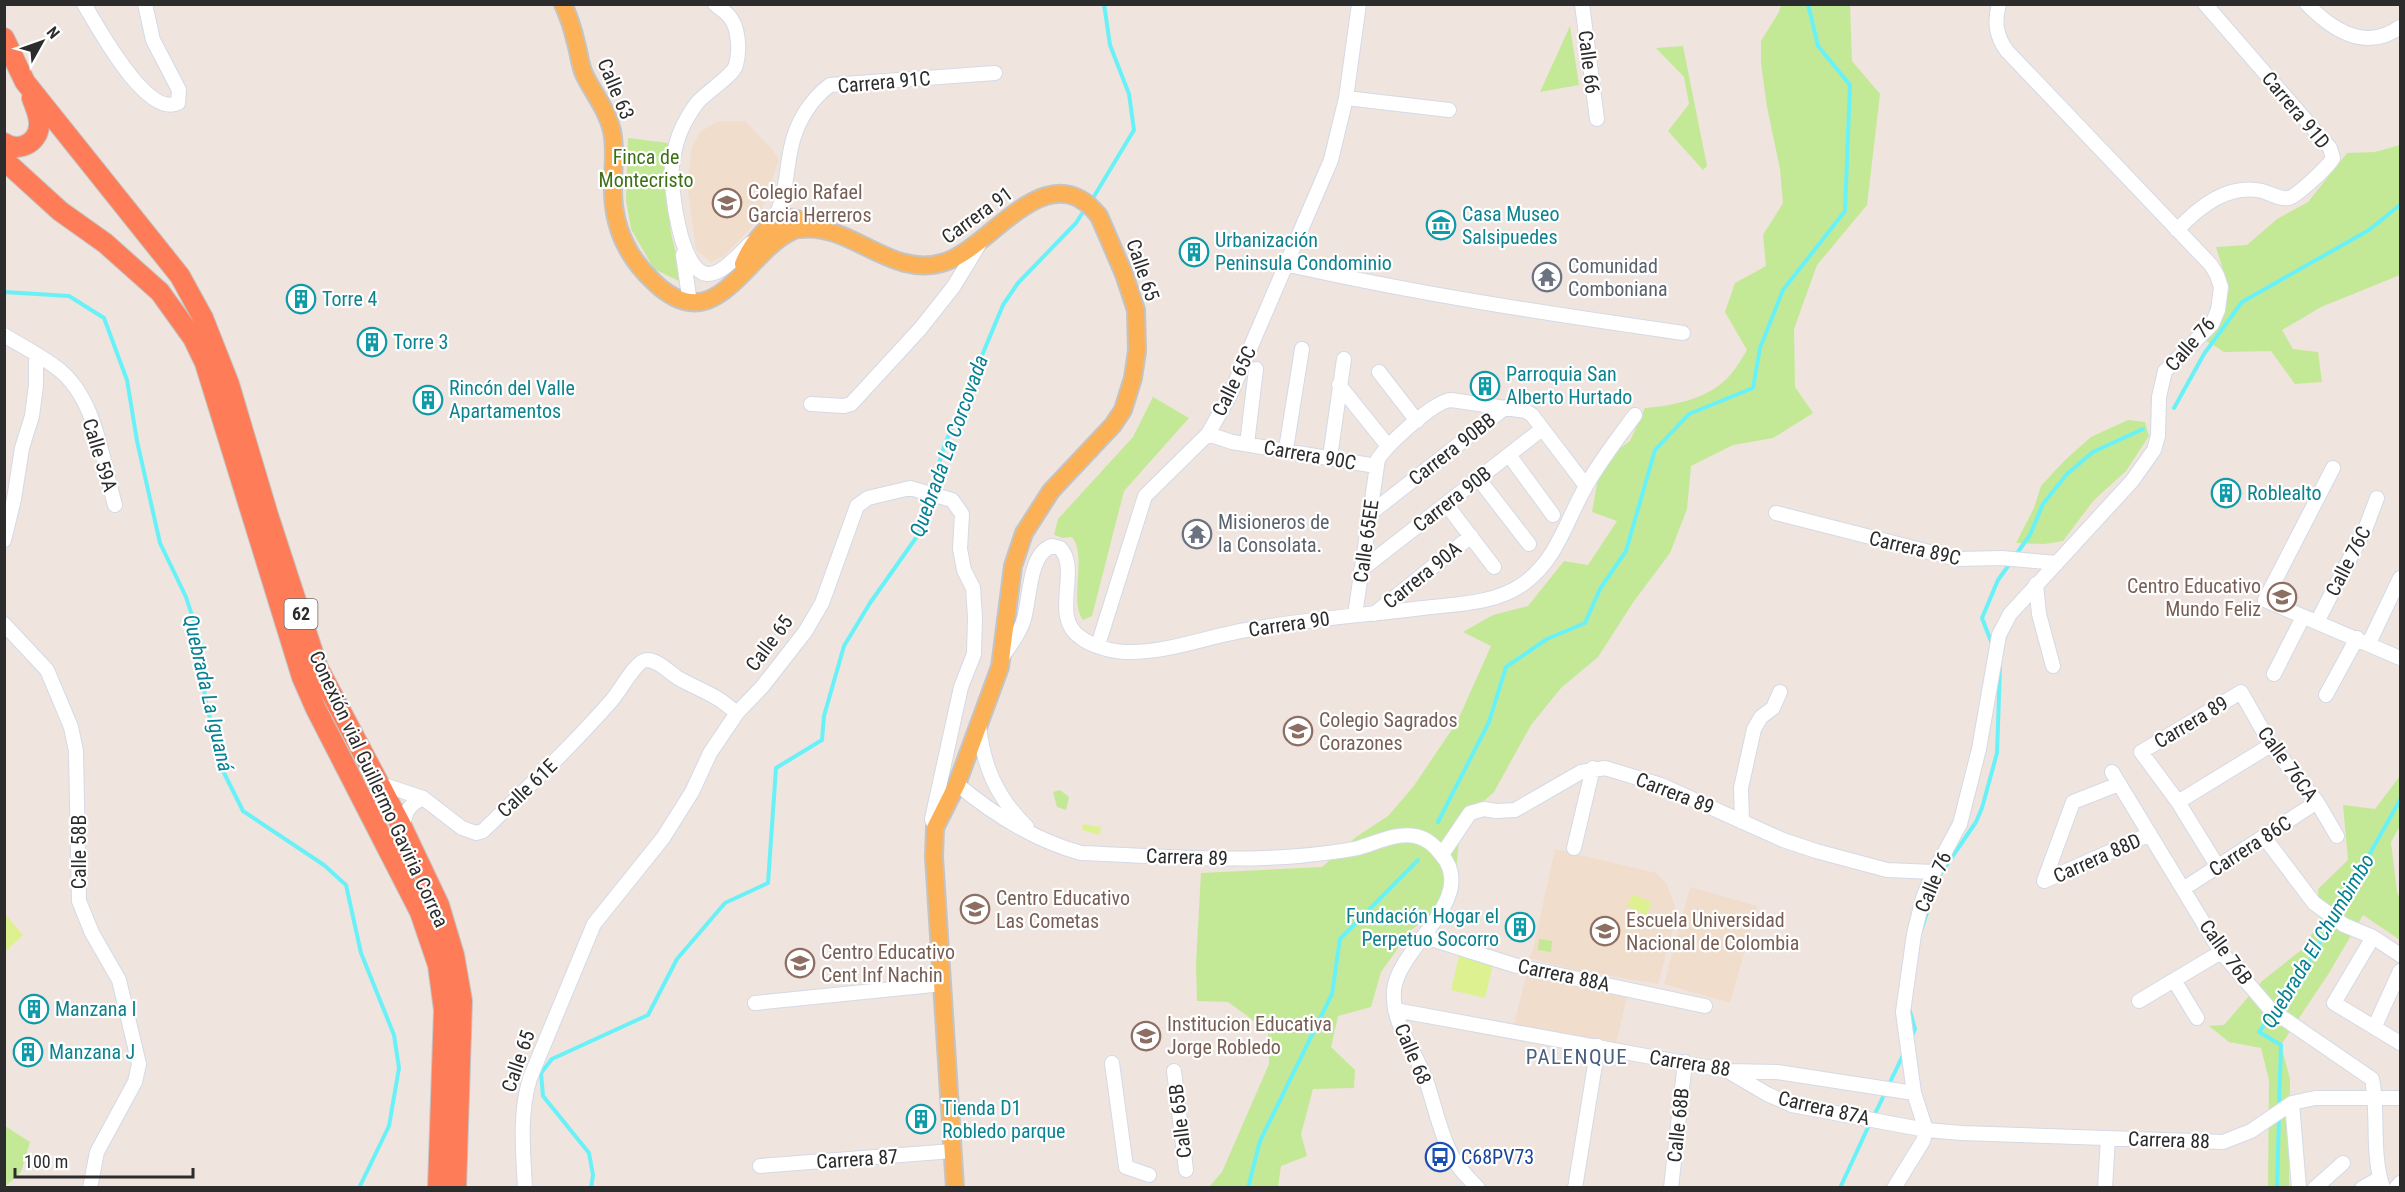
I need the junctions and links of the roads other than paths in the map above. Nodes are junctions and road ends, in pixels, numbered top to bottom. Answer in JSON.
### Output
{"nodes":[{"id":1,"x":84,"y":4,"type":"edge"},
{"id":2,"x":145,"y":4,"type":"edge"},
{"id":3,"x":563,"y":4,"type":"edge"},
{"id":4,"x":715,"y":4,"type":"edge"},
{"id":5,"x":1359,"y":4,"type":"edge"},
{"id":6,"x":1582,"y":4,"type":"edge"},
{"id":7,"x":1999,"y":4,"type":"edge"},
{"id":8,"x":2205,"y":4,"type":"edge"},
{"id":9,"x":2307,"y":4,"type":"edge"},
{"id":10,"x":2400,"y":27,"type":"edge"},
{"id":11,"x":4,"y":38,"type":"edge"},
{"id":12,"x":995,"y":73,"type":"dead end"},
{"id":13,"x":26,"y":82,"type":"junction"},
{"id":14,"x":1346,"y":98,"type":"junction"},
{"id":15,"x":1449,"y":110,"type":"dead end"},
{"id":16,"x":1597,"y":119,"type":"dead end"},
{"id":17,"x":4,"y":143,"type":"edge"},
{"id":18,"x":4,"y":160,"type":"edge"},
{"id":19,"x":781,"y":201,"type":"junction"},
{"id":20,"x":1099,"y":216,"type":"joint"},
{"id":21,"x":811,"y":224,"type":"junction"},
{"id":22,"x":679,"y":228,"type":"junction"},
{"id":23,"x":2178,"y":230,"type":"junction"},
{"id":24,"x":762,"y":233,"type":"junction"},
{"id":25,"x":832,"y":233,"type":"junction"},
{"id":26,"x":983,"y":239,"type":"junction"},
{"id":27,"x":1285,"y":264,"type":"junction"},
{"id":28,"x":739,"y":276,"type":"junction"},
{"id":29,"x":690,"y":303,"type":"junction"},
{"id":30,"x":1683,"y":333,"type":"dead end"},
{"id":31,"x":4,"y":335,"type":"edge"},
{"id":32,"x":1302,"y":349,"type":"dead end"},
{"id":33,"x":36,"y":355,"type":"junction"},
{"id":34,"x":1344,"y":359,"type":"dead end"},
{"id":35,"x":1256,"y":369,"type":"dead end"},
{"id":36,"x":1379,"y":372,"type":"dead end"},
{"id":37,"x":1339,"y":385,"type":"junction"},
{"id":38,"x":811,"y":404,"type":"dead end"},
{"id":39,"x":1506,"y":407,"type":"junction"},
{"id":40,"x":1635,"y":415,"type":"dead end"},
{"id":41,"x":1417,"y":421,"type":"junction"},
{"id":42,"x":1542,"y":429,"type":"junction"},
{"id":43,"x":1208,"y":434,"type":"junction"},
{"id":44,"x":1247,"y":444,"type":"junction"},
{"id":45,"x":1388,"y":446,"type":"junction"},
{"id":46,"x":1286,"y":449,"type":"junction"},
{"id":47,"x":1509,"y":455,"type":"junction"},
{"id":48,"x":1330,"y":457,"type":"junction"},
{"id":49,"x":1376,"y":466,"type":"junction"},
{"id":50,"x":2333,"y":468,"type":"dead end"},
{"id":51,"x":1478,"y":478,"type":"junction"},
{"id":52,"x":1586,"y":486,"type":"junction"},
{"id":53,"x":2377,"y":498,"type":"dead end"},
{"id":54,"x":1446,"y":504,"type":"junction"},
{"id":55,"x":116,"y":505,"type":"dead end"},
{"id":56,"x":1371,"y":513,"type":"junction"},
{"id":57,"x":1776,"y":513,"type":"dead end"},
{"id":58,"x":1553,"y":515,"type":"dead end"},
{"id":59,"x":1471,"y":536,"type":"junction"},
{"id":60,"x":4,"y":540,"type":"edge"},
{"id":61,"x":1529,"y":544,"type":"dead end"},
{"id":62,"x":2057,"y":563,"type":"junction"},
{"id":63,"x":1494,"y":567,"type":"dead end"},
{"id":64,"x":1361,"y":570,"type":"junction"},
{"id":65,"x":2400,"y":578,"type":"edge"},
{"id":66,"x":2036,"y":584,"type":"junction"},
{"id":67,"x":1374,"y":614,"type":"junction"},
{"id":68,"x":1355,"y":615,"type":"junction"},
{"id":69,"x":2303,"y":617,"type":"junction"},
{"id":70,"x":2317,"y":622,"type":"junction"},
{"id":71,"x":4,"y":624,"type":"edge"},
{"id":72,"x":2363,"y":641,"type":"junction"},
{"id":73,"x":1098,"y":645,"type":"junction"},
{"id":74,"x":1003,"y":656,"type":"junction"},
{"id":75,"x":2400,"y":658,"type":"edge"},
{"id":76,"x":2053,"y":666,"type":"dead end"},
{"id":77,"x":2274,"y":674,"type":"dead end"},
{"id":78,"x":1780,"y":692,"type":"dead end"},
{"id":79,"x":2241,"y":692,"type":"joint"},
{"id":80,"x":2326,"y":695,"type":"dead end"},
{"id":81,"x":737,"y":713,"type":"junction"},
{"id":82,"x":979,"y":724,"type":"junction"},
{"id":83,"x":2271,"y":746,"type":"junction"},
{"id":84,"x":1593,"y":768,"type":"junction"},
{"id":85,"x":2112,"y":772,"type":"dead end"},
{"id":86,"x":378,"y":783,"type":"junction"},
{"id":87,"x":957,"y":784,"type":"junction"},
{"id":88,"x":2120,"y":784,"type":"junction"},
{"id":89,"x":423,"y":798,"type":"junction"},
{"id":90,"x":2178,"y":802,"type":"junction"},
{"id":91,"x":2317,"y":802,"type":"junction"},
{"id":92,"x":1742,"y":822,"type":"junction"},
{"id":93,"x":935,"y":828,"type":"junction"},
{"id":94,"x":403,"y":829,"type":"junction"},
{"id":95,"x":2150,"y":834,"type":"junction"},
{"id":96,"x":2337,"y":836,"type":"dead end"},
{"id":97,"x":2264,"y":837,"type":"junction"},
{"id":98,"x":1042,"y":840,"type":"junction"},
{"id":99,"x":1574,"y":848,"type":"dead end"},
{"id":100,"x":1437,"y":849,"type":"junction"},
{"id":101,"x":2218,"y":867,"type":"junction"},
{"id":102,"x":1934,"y":872,"type":"junction"},
{"id":103,"x":2183,"y":889,"type":"junction"},
{"id":104,"x":1425,"y":936,"type":"junction"},
{"id":105,"x":2373,"y":937,"type":"junction"},
{"id":106,"x":2221,"y":952,"type":"junction"},
{"id":107,"x":2400,"y":955,"type":"edge"},
{"id":108,"x":2400,"y":971,"type":"edge"},
{"id":109,"x":2174,"y":980,"type":"junction"},
{"id":110,"x":943,"y":984,"type":"junction"},
{"id":111,"x":2139,"y":1001,"type":"dead end"},
{"id":112,"x":755,"y":1003,"type":"dead end"},
{"id":113,"x":1705,"y":1006,"type":"dead end"},
{"id":114,"x":1395,"y":1010,"type":"junction"},
{"id":115,"x":2197,"y":1018,"type":"dead end"},
{"id":116,"x":2375,"y":1026,"type":"junction"},
{"id":117,"x":2400,"y":1043,"type":"edge"},
{"id":118,"x":1598,"y":1046,"type":"junction"},
{"id":119,"x":1685,"y":1062,"type":"junction"},
{"id":120,"x":1112,"y":1063,"type":"dead end"},
{"id":121,"x":1174,"y":1071,"type":"dead end"},
{"id":122,"x":1728,"y":1071,"type":"junction"},
{"id":123,"x":1914,"y":1093,"type":"junction"},
{"id":124,"x":2375,"y":1098,"type":"junction"},
{"id":125,"x":2400,"y":1098,"type":"edge"},
{"id":126,"x":2282,"y":1109,"type":"junction"},
{"id":127,"x":1926,"y":1130,"type":"junction"},
{"id":128,"x":2108,"y":1138,"type":"junction"},
{"id":129,"x":953,"y":1151,"type":"junction"},
{"id":130,"x":2343,"y":1163,"type":"dead end"},
{"id":131,"x":760,"y":1166,"type":"dead end"},
{"id":132,"x":1186,"y":1170,"type":"dead end"},
{"id":133,"x":1149,"y":1175,"type":"dead end"},
{"id":134,"x":2382,"y":1183,"type":"edge"},
{"id":135,"x":2400,"y":1183,"type":"edge"},
{"id":136,"x":90,"y":1188,"type":"edge"},
{"id":137,"x":438,"y":1188,"type":"edge"},
{"id":138,"x":456,"y":1188,"type":"edge"},
{"id":139,"x":525,"y":1188,"type":"edge"},
{"id":140,"x":955,"y":1188,"type":"edge"},
{"id":141,"x":1478,"y":1188,"type":"edge"},
{"id":142,"x":1575,"y":1188,"type":"edge"},
{"id":143,"x":1671,"y":1188,"type":"edge"},
{"id":144,"x":1894,"y":1188,"type":"edge"},
{"id":145,"x":2105,"y":1188,"type":"edge"},
{"id":146,"x":2299,"y":1188,"type":"edge"},
{"id":147,"x":2316,"y":1188,"type":"edge"},
{"id":148,"x":2362,"y":1188,"type":"edge"},
{"id":149,"x":2396,"y":1188,"type":"edge"}],
"edges":[{"from":1,"to":2,"type":"street"},
{"from":3,"to":29,"type":"main road","name":"Calle 63"},
{"from":4,"to":22,"type":"street"},
{"from":5,"to":14,"type":"street","name":"Calle 65C"},
{"from":6,"to":16,"type":"street","name":"Calle 66"},
{"from":7,"to":23,"type":"street"},
{"from":8,"to":23,"type":"street","name":"Carrera 91D"},
{"from":9,"to":10,"type":"street"},
{"from":11,"to":13,"type":"highway","name":"Conexión vial Guillermo Gaviria Correa","number":"62"},
{"from":12,"to":19,"type":"street","name":"Carrera 91C"},
{"from":13,"to":17,"type":"highway"},
{"from":13,"to":86,"type":"highway","name":"Conexión vial Guillermo Gaviria Correa","number":"62"},
{"from":14,"to":15,"type":"street"},
{"from":14,"to":27,"type":"street","name":"Calle 65C"},
{"from":18,"to":137,"type":"highway","name":"Conexión vial Guillermo Gaviria Correa","number":"62"},
{"from":19,"to":21,"type":"street"},
{"from":19,"to":24,"type":"street","name":"Carrera 91C"},
{"from":20,"to":26,"type":"main road","name":"Carrera 91"},
{"from":20,"to":74,"type":"main road","name":"Calle 65"},
{"from":21,"to":24,"type":"main road"},
{"from":21,"to":25,"type":"main road"},
{"from":22,"to":24,"type":"street","name":"Carrera 91C"},
{"from":22,"to":29,"type":"street"},
{"from":23,"to":62,"type":"street","name":"Calle 76"},
{"from":24,"to":28,"type":"main road"},
{"from":25,"to":26,"type":"main road","name":"Carrera 91"},
{"from":25,"to":28,"type":"main road","name":"Carrera 91"},
{"from":26,"to":38,"type":"street"},
{"from":27,"to":30,"type":"street"},
{"from":27,"to":43,"type":"street","name":"Calle 65C"},
{"from":28,"to":29,"type":"main road","name":"Carrera 91"},
{"from":31,"to":33,"type":"street","name":"Calle 59A"},
{"from":32,"to":46,"type":"street"},
{"from":33,"to":55,"type":"street","name":"Calle 59A"},
{"from":33,"to":60,"type":"street"},
{"from":34,"to":37,"type":"street"},
{"from":35,"to":44,"type":"street"},
{"from":36,"to":41,"type":"street"},
{"from":37,"to":45,"type":"street"},
{"from":37,"to":48,"type":"street"},
{"from":39,"to":41,"type":"street","name":"Carrera 90C"},
{"from":39,"to":42,"type":"street","name":"Carrera 90C"},
{"from":39,"to":56,"type":"street","name":"Carrera 90BB"},
{"from":40,"to":52,"type":"street","name":"Carrera 90"},
{"from":41,"to":45,"type":"street","name":"Carrera 90C"},
{"from":42,"to":47,"type":"street","name":"Carrera 90B"},
{"from":42,"to":52,"type":"street"},
{"from":43,"to":44,"type":"street","name":"Carrera 90C"},
{"from":43,"to":73,"type":"street","name":"Calle 65C"},
{"from":44,"to":46,"type":"street","name":"Carrera 90C"},
{"from":45,"to":49,"type":"street","name":"Carrera 90C"},
{"from":46,"to":48,"type":"street","name":"Carrera 90C"},
{"from":47,"to":51,"type":"street","name":"Carrera 90B"},
{"from":47,"to":58,"type":"street"},
{"from":48,"to":49,"type":"street","name":"Carrera 90C"},
{"from":49,"to":56,"type":"street","name":"Calle 65EE"},
{"from":50,"to":69,"type":"street"},
{"from":51,"to":54,"type":"street","name":"Carrera 90B"},
{"from":51,"to":61,"type":"street"},
{"from":52,"to":67,"type":"street","name":"Carrera 90"},
{"from":53,"to":70,"type":"street","name":"Calle 76C"},
{"from":54,"to":59,"type":"street"},
{"from":54,"to":64,"type":"street","name":"Carrera 90B"},
{"from":56,"to":64,"type":"street","name":"Calle 65EE"},
{"from":57,"to":62,"type":"street","name":"Carrera 89C"},
{"from":59,"to":63,"type":"street"},
{"from":59,"to":67,"type":"street","name":"Carrera 90A"},
{"from":62,"to":66,"type":"street","name":"Calle 76"},
{"from":64,"to":68,"type":"street","name":"Calle 65EE"},
{"from":65,"to":72,"type":"street"},
{"from":66,"to":76,"type":"street"},
{"from":66,"to":102,"type":"street","name":"Calle 76"},
{"from":67,"to":68,"type":"street","name":"Carrera 90"},
{"from":68,"to":73,"type":"street","name":"Carrera 90"},
{"from":69,"to":70,"type":"street"},
{"from":69,"to":77,"type":"street"},
{"from":70,"to":72,"type":"street"},
{"from":71,"to":136,"type":"street","name":"Calle 58B"},
{"from":72,"to":75,"type":"street"},
{"from":72,"to":80,"type":"street"},
{"from":73,"to":74,"type":"street","name":"Carrera 90"},
{"from":74,"to":82,"type":"main road","name":"Calle 65"},
{"from":78,"to":92,"type":"street"},
{"from":79,"to":83,"type":"street","name":"Calle 76CA"},
{"from":79,"to":90,"type":"street","name":"Carrera 89"},
{"from":81,"to":89,"type":"street","name":"Calle 61E"},
{"from":81,"to":93,"type":"street","name":"Calle 65"},
{"from":81,"to":139,"type":"street","name":"Calle 65"},
{"from":82,"to":87,"type":"main road","name":"Calle 65"},
{"from":82,"to":98,"type":"street","name":"Carrera 89"},
{"from":83,"to":90,"type":"street"},
{"from":83,"to":91,"type":"street","name":"Calle 76CA"},
{"from":84,"to":92,"type":"street","name":"Carrera 89"},
{"from":84,"to":99,"type":"street"},
{"from":84,"to":100,"type":"street"},
{"from":85,"to":88,"type":"street","name":"Calle 76B"},
{"from":86,"to":89,"type":"street"},
{"from":86,"to":94,"type":"highway","name":"Conexión vial Guillermo Gaviria Correa","number":"62"},
{"from":87,"to":93,"type":"main road","name":"Calle 65"},
{"from":87,"to":98,"type":"street","name":"Carrera 89"},
{"from":88,"to":95,"type":"street","name":"Calle 76B"},
{"from":88,"to":95,"type":"street","name":"Carrera 88D"},
{"from":89,"to":94,"type":"street"},
{"from":90,"to":101,"type":"street"},
{"from":91,"to":96,"type":"street","name":"Calle 76CA"},
{"from":91,"to":97,"type":"street","name":"Carrera 86C"},
{"from":92,"to":102,"type":"street","name":"Carrera 89"},
{"from":93,"to":110,"type":"main road","name":"Calle 65"},
{"from":94,"to":138,"type":"highway","name":"Conexión vial Guillermo Gaviria Correa","number":"62"},
{"from":95,"to":103,"type":"street","name":"Calle 76B"},
{"from":97,"to":101,"type":"street","name":"Carrera 86C"},
{"from":97,"to":105,"type":"street"},
{"from":98,"to":100,"type":"street","name":"Carrera 89"},
{"from":100,"to":104,"type":"street","name":"Calle 68"},
{"from":101,"to":103,"type":"street","name":"Carrera 86C"},
{"from":102,"to":123,"type":"street","name":"Calle 76"},
{"from":103,"to":106,"type":"street","name":"Calle 76B"},
{"from":104,"to":113,"type":"street","name":"Carrera 88A"},
{"from":104,"to":114,"type":"street","name":"Calle 68"},
{"from":105,"to":107,"type":"street"},
{"from":105,"to":116,"type":"street"},
{"from":106,"to":109,"type":"street"},
{"from":106,"to":124,"type":"street","name":"Calle 76B"},
{"from":108,"to":116,"type":"street"},
{"from":109,"to":111,"type":"street"},
{"from":109,"to":115,"type":"street"},
{"from":110,"to":112,"type":"street"},
{"from":110,"to":129,"type":"main road","name":"Calle 65"},
{"from":114,"to":118,"type":"street","name":"Carrera 88"},
{"from":114,"to":141,"type":"street","name":"Calle 68"},
{"from":116,"to":117,"type":"street"},
{"from":118,"to":119,"type":"street","name":"Carrera 88"},
{"from":118,"to":142,"type":"street"},
{"from":119,"to":122,"type":"street","name":"Carrera 88"},
{"from":119,"to":143,"type":"street","name":"Calle 68B"},
{"from":120,"to":133,"type":"street","name":"Calle 65B"},
{"from":121,"to":132,"type":"street","name":"Calle 65B"},
{"from":122,"to":123,"type":"street","name":"Carrera 88"},
{"from":122,"to":127,"type":"street","name":"Carrera 87A"},
{"from":123,"to":127,"type":"street","name":"Calle 76"},
{"from":124,"to":125,"type":"street","name":"Carrera 88"},
{"from":124,"to":126,"type":"street","name":"Carrera 88"},
{"from":124,"to":134,"type":"street"},
{"from":126,"to":128,"type":"street","name":"Carrera 88"},
{"from":126,"to":146,"type":"street"},
{"from":127,"to":128,"type":"street","name":"Carrera 88"},
{"from":127,"to":144,"type":"street"},
{"from":128,"to":145,"type":"street"},
{"from":129,"to":131,"type":"street","name":"Carrera 87"},
{"from":129,"to":140,"type":"main road","name":"Calle 65"},
{"from":130,"to":147,"type":"street"},
{"from":134,"to":148,"type":"street"},
{"from":135,"to":149,"type":"street"}]}
